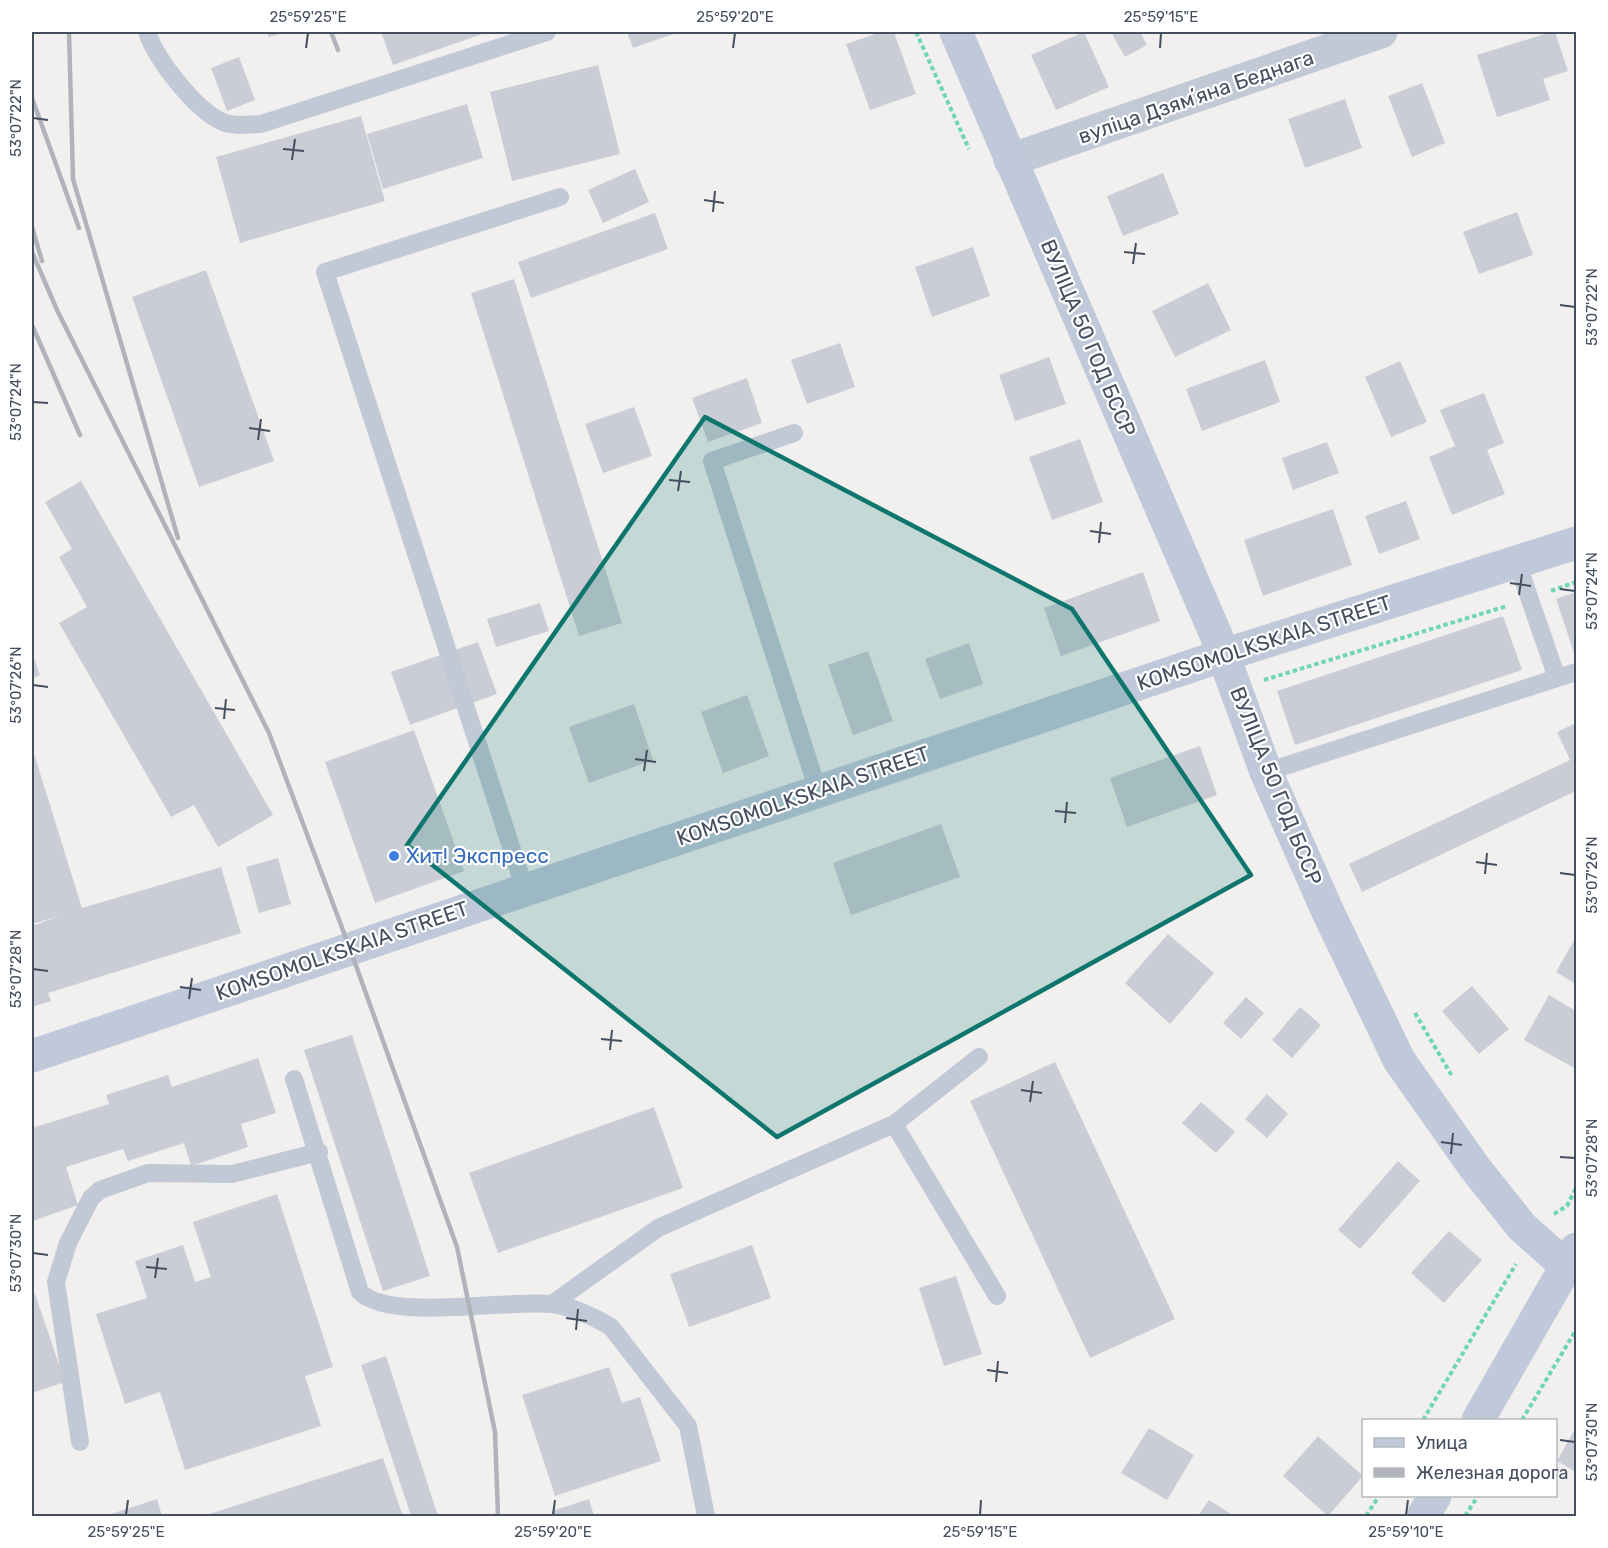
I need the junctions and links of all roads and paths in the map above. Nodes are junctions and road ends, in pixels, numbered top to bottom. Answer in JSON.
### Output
{"nodes":[{"id":1,"x":147,"y":32,"type":"edge"},
{"id":2,"x":546,"y":32,"type":"edge"},
{"id":3,"x":956,"y":32,"type":"edge"},
{"id":4,"x":1381,"y":32,"type":"edge"},
{"id":5,"x":1010,"y":160,"type":"junction"},
{"id":6,"x":560,"y":196,"type":"dead end"},
{"id":7,"x":794,"y":433,"type":"dead end"},
{"id":8,"x":1576,"y":543,"type":"edge"},
{"id":9,"x":1517,"y":562,"type":"junction"},
{"id":10,"x":1576,"y":582,"type":"edge"},
{"id":11,"x":1530,"y":599,"type":"junction"},
{"id":12,"x":1224,"y":655,"type":"junction"},
{"id":13,"x":1576,"y":672,"type":"edge"},
{"id":14,"x":1557,"y":678,"type":"junction"},
{"id":15,"x":1261,"y":681,"type":"dead end"},
{"id":16,"x":1266,"y":772,"type":"junction"},
{"id":17,"x":818,"y":792,"type":"junction"},
{"id":18,"x":525,"y":890,"type":"junction"},
{"id":19,"x":1409,"y":1005,"type":"dead end"},
{"id":20,"x":32,"y":1056,"type":"edge"},
{"id":21,"x":979,"y":1058,"type":"dead end"},
{"id":22,"x":294,"y":1079,"type":"dead end"},
{"id":23,"x":1457,"y":1084,"type":"dead end"},
{"id":24,"x":894,"y":1124,"type":"junction"},
{"id":25,"x":319,"y":1152,"type":"junction"},
{"id":26,"x":1576,"y":1188,"type":"edge"},
{"id":27,"x":1532,"y":1236,"type":"junction"},
{"id":28,"x":1571,"y":1258,"type":"edge"},
{"id":29,"x":998,"y":1296,"type":"dead end"},
{"id":30,"x":552,"y":1304,"type":"junction"},
{"id":31,"x":1576,"y":1330,"type":"edge"},
{"id":32,"x":1424,"y":1419,"type":"edge"},
{"id":33,"x":1479,"y":1419,"type":"edge"},
{"id":34,"x":1523,"y":1419,"type":"edge"},
{"id":35,"x":80,"y":1442,"type":"dead end"},
{"id":36,"x":1378,"y":1497,"type":"edge"},
{"id":37,"x":1434,"y":1497,"type":"edge"},
{"id":38,"x":1477,"y":1497,"type":"edge"},
{"id":39,"x":706,"y":1516,"type":"edge"},
{"id":40,"x":1366,"y":1516,"type":"edge"},
{"id":41,"x":1423,"y":1516,"type":"edge"},
{"id":42,"x":1465,"y":1516,"type":"edge"}],
"edges":[{"from":1,"to":2,"type":"lane"},
{"from":3,"to":5,"type":"main road","name":"ВУЛІЦА 50 ГОД БССР"},
{"from":4,"to":5,"type":"street","name":"вуліца Дзямʼяна Беднага"},
{"from":5,"to":12,"type":"main road","name":"ВУЛІЦА 50 ГОД БССР"},
{"from":6,"to":18,"type":"lane"},
{"from":7,"to":17,"type":"lane"},
{"from":8,"to":9,"type":"main road","name":"KOMSOMOLKSKAIA STREET"},
{"from":9,"to":11,"type":"lane"},
{"from":9,"to":12,"type":"main road","name":"KOMSOMOLKSKAIA STREET"},
{"from":10,"to":11,"type":"path"},
{"from":11,"to":14,"type":"lane"},
{"from":11,"to":15,"type":"path"},
{"from":12,"to":16,"type":"main road","name":"ВУЛІЦА 50 ГОД БССР"},
{"from":12,"to":17,"type":"main road","name":"KOMSOMOLKSKAIA STREET"},
{"from":13,"to":14,"type":"lane"},
{"from":14,"to":16,"type":"lane"},
{"from":16,"to":27,"type":"main road","name":"ВУЛІЦА 50 ГОД БССР"},
{"from":17,"to":18,"type":"main road","name":"KOMSOMOLKSKAIA STREET"},
{"from":18,"to":20,"type":"main road","name":"KOMSOMOLKSKAIA STREET"},
{"from":19,"to":23,"type":"path"},
{"from":21,"to":24,"type":"lane"},
{"from":22,"to":25,"type":"lane"},
{"from":24,"to":29,"type":"lane"},
{"from":24,"to":30,"type":"lane"},
{"from":25,"to":30,"type":"lane"},
{"from":25,"to":35,"type":"lane"},
{"from":26,"to":27,"type":"path"},
{"from":27,"to":28,"type":"main road","name":"ВУЛІЦА 50 ГОД БССР"},
{"from":27,"to":32,"type":"path"},
{"from":28,"to":33,"type":"main road"},
{"from":30,"to":39,"type":"lane"},
{"from":31,"to":34,"type":"path"},
{"from":36,"to":40,"type":"path"},
{"from":37,"to":41,"type":"main road"},
{"from":38,"to":42,"type":"path"}]}
